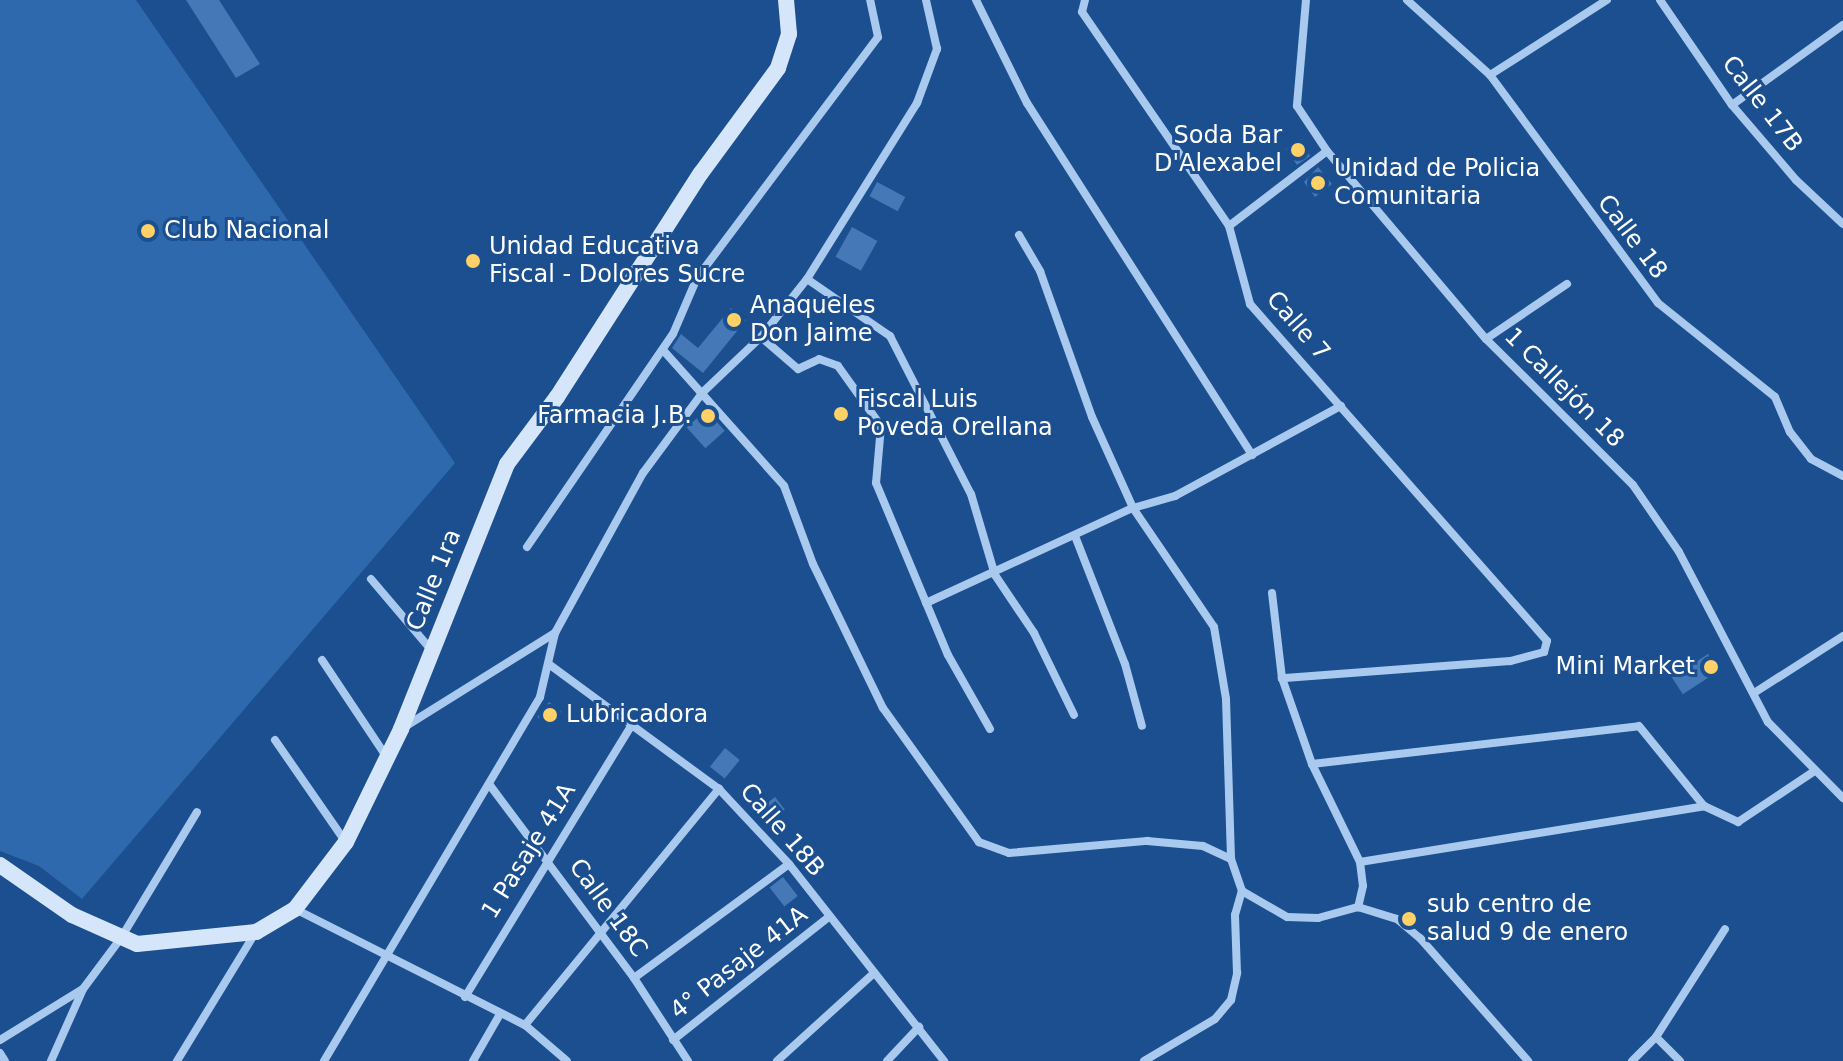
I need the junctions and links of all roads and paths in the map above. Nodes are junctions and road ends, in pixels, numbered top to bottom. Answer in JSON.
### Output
{"nodes":[{"id":1,"x":786,"y":0,"type":"edge"},
{"id":2,"x":870,"y":0,"type":"edge"},
{"id":3,"x":926,"y":0,"type":"edge"},
{"id":4,"x":976,"y":0,"type":"edge"},
{"id":5,"x":1085,"y":0,"type":"edge"},
{"id":6,"x":1306,"y":0,"type":"edge"},
{"id":7,"x":1407,"y":0,"type":"edge"},
{"id":8,"x":1607,"y":0,"type":"edge"},
{"id":9,"x":1660,"y":0,"type":"edge"},
{"id":10,"x":1843,"y":25,"type":"edge"},
{"id":11,"x":1490,"y":75,"type":"junction"},
{"id":12,"x":1732,"y":105,"type":"junction"},
{"id":13,"x":1327,"y":151,"type":"junction"},
{"id":14,"x":1843,"y":224,"type":"edge"},
{"id":15,"x":1229,"y":226,"type":"junction"},
{"id":16,"x":1019,"y":235,"type":"dead end"},
{"id":17,"x":807,"y":279,"type":"junction"},
{"id":18,"x":1567,"y":284,"type":"dead end"},
{"id":19,"x":761,"y":337,"type":"junction"},
{"id":20,"x":1486,"y":339,"type":"junction"},
{"id":21,"x":663,"y":350,"type":"junction"},
{"id":22,"x":703,"y":392,"type":"junction"},
{"id":23,"x":1341,"y":406,"type":"junction"},
{"id":24,"x":1252,"y":455,"type":"junction"},
{"id":25,"x":1843,"y":476,"type":"edge"},
{"id":26,"x":1133,"y":508,"type":"junction"},
{"id":27,"x":1075,"y":536,"type":"junction"},
{"id":28,"x":527,"y":547,"type":"dead end"},
{"id":29,"x":995,"y":575,"type":"junction"},
{"id":30,"x":371,"y":579,"type":"dead end"},
{"id":31,"x":1272,"y":593,"type":"dead end"},
{"id":32,"x":926,"y":603,"type":"junction"},
{"id":33,"x":555,"y":633,"type":"junction"},
{"id":34,"x":1843,"y":636,"type":"edge"},
{"id":35,"x":432,"y":651,"type":"junction"},
{"id":36,"x":322,"y":660,"type":"dead end"},
{"id":37,"x":550,"y":665,"type":"junction"},
{"id":38,"x":1282,"y":678,"type":"junction"},
{"id":39,"x":1754,"y":693,"type":"junction"},
{"id":40,"x":1074,"y":715,"type":"dead end"},
{"id":41,"x":1142,"y":726,"type":"dead end"},
{"id":42,"x":630,"y":728,"type":"junction"},
{"id":43,"x":401,"y":729,"type":"junction"},
{"id":44,"x":990,"y":729,"type":"dead end"},
{"id":45,"x":275,"y":740,"type":"dead end"},
{"id":46,"x":386,"y":756,"type":"junction"},
{"id":47,"x":1312,"y":764,"type":"junction"},
{"id":48,"x":1813,"y":772,"type":"junction"},
{"id":49,"x":489,"y":784,"type":"junction"},
{"id":50,"x":719,"y":789,"type":"junction"},
{"id":51,"x":1843,"y":798,"type":"edge"},
{"id":52,"x":1704,"y":806,"type":"junction"},
{"id":53,"x":197,"y":812,"type":"dead end"},
{"id":54,"x":346,"y":842,"type":"junction"},
{"id":55,"x":547,"y":858,"type":"junction"},
{"id":56,"x":1231,"y":859,"type":"junction"},
{"id":57,"x":1360,"y":862,"type":"junction"},
{"id":58,"x":789,"y":864,"type":"junction"},
{"id":59,"x":0,"y":865,"type":"edge"},
{"id":60,"x":1242,"y":891,"type":"junction"},
{"id":61,"x":1358,"y":907,"type":"junction"},
{"id":62,"x":295,"y":909,"type":"junction"},
{"id":63,"x":829,"y":917,"type":"junction"},
{"id":64,"x":1725,"y":929,"type":"dead end"},
{"id":65,"x":256,"y":932,"type":"junction"},
{"id":66,"x":599,"y":932,"type":"junction"},
{"id":67,"x":121,"y":938,"type":"junction"},
{"id":68,"x":386,"y":956,"type":"junction"},
{"id":69,"x":874,"y":973,"type":"junction"},
{"id":70,"x":634,"y":978,"type":"junction"},
{"id":71,"x":83,"y":989,"type":"junction"},
{"id":72,"x":465,"y":997,"type":"junction"},
{"id":73,"x":500,"y":1014,"type":"junction"},
{"id":74,"x":525,"y":1025,"type":"junction"},
{"id":75,"x":919,"y":1027,"type":"junction"},
{"id":76,"x":1656,"y":1037,"type":"junction"},
{"id":77,"x":0,"y":1040,"type":"edge"},
{"id":78,"x":673,"y":1040,"type":"junction"},
{"id":79,"x":0,"y":1053,"type":"edge"},
{"id":80,"x":5,"y":1061,"type":"edge"},
{"id":81,"x":51,"y":1061,"type":"edge"},
{"id":82,"x":177,"y":1061,"type":"edge"},
{"id":83,"x":324,"y":1061,"type":"edge"},
{"id":84,"x":473,"y":1061,"type":"edge"},
{"id":85,"x":567,"y":1061,"type":"edge"},
{"id":86,"x":688,"y":1061,"type":"edge"},
{"id":87,"x":777,"y":1061,"type":"edge"},
{"id":88,"x":887,"y":1061,"type":"edge"},
{"id":89,"x":944,"y":1061,"type":"edge"},
{"id":90,"x":1144,"y":1061,"type":"edge"},
{"id":91,"x":1528,"y":1061,"type":"edge"},
{"id":92,"x":1632,"y":1061,"type":"edge"},
{"id":93,"x":1680,"y":1061,"type":"edge"}],
"edges":[{"from":1,"to":35,"type":"street","name":"Calle 1ra"},
{"from":2,"to":21,"type":"street"},
{"from":3,"to":17,"type":"street"},
{"from":4,"to":24,"type":"street"},
{"from":5,"to":15,"type":"street","name":"Calle 7"},
{"from":6,"to":13,"type":"street","name":"1 Callejón 18"},
{"from":7,"to":11,"type":"street","name":"Calle 18"},
{"from":8,"to":11,"type":"street"},
{"from":9,"to":12,"type":"street","name":"Calle 17B"},
{"from":10,"to":12,"type":"street"},
{"from":11,"to":25,"type":"street","name":"Calle 18"},
{"from":12,"to":14,"type":"street","name":"Calle 17B"},
{"from":13,"to":15,"type":"street"},
{"from":13,"to":20,"type":"street","name":"1 Callejón 18"},
{"from":15,"to":23,"type":"street","name":"Calle 7"},
{"from":16,"to":26,"type":"street"},
{"from":17,"to":19,"type":"street"},
{"from":17,"to":29,"type":"street"},
{"from":18,"to":20,"type":"street"},
{"from":19,"to":22,"type":"street"},
{"from":19,"to":32,"type":"street"},
{"from":20,"to":39,"type":"street","name":"1 Callejón 18"},
{"from":21,"to":22,"type":"street"},
{"from":21,"to":28,"type":"street"},
{"from":22,"to":33,"type":"street"},
{"from":22,"to":56,"type":"street"},
{"from":23,"to":24,"type":"street"},
{"from":23,"to":38,"type":"street","name":"Calle 7"},
{"from":24,"to":26,"type":"street"},
{"from":26,"to":27,"type":"street"},
{"from":26,"to":56,"type":"street"},
{"from":27,"to":29,"type":"street"},
{"from":27,"to":41,"type":"street"},
{"from":29,"to":32,"type":"street"},
{"from":29,"to":40,"type":"street"},
{"from":30,"to":35,"type":"street"},
{"from":31,"to":38,"type":"street"},
{"from":32,"to":44,"type":"street"},
{"from":33,"to":37,"type":"street"},
{"from":33,"to":43,"type":"street"},
{"from":34,"to":39,"type":"street"},
{"from":35,"to":43,"type":"street","name":"Calle 1ra"},
{"from":36,"to":46,"type":"street"},
{"from":37,"to":42,"type":"street","name":"Calle 18B"},
{"from":37,"to":49,"type":"street"},
{"from":38,"to":47,"type":"street"},
{"from":39,"to":48,"type":"street","name":"1 Callejón 18"},
{"from":42,"to":50,"type":"street","name":"Calle 18B"},
{"from":42,"to":55,"type":"street","name":"1 Pasaje 41A"},
{"from":43,"to":46,"type":"street","name":"Calle 1ra"},
{"from":45,"to":54,"type":"street"},
{"from":46,"to":54,"type":"street","name":"Calle 1ra"},
{"from":47,"to":52,"type":"street"},
{"from":47,"to":57,"type":"street"},
{"from":48,"to":51,"type":"street","name":"1 Callejón 18"},
{"from":48,"to":52,"type":"street"},
{"from":49,"to":55,"type":"street","name":"Calle 18C"},
{"from":49,"to":68,"type":"street"},
{"from":50,"to":58,"type":"street","name":"Calle 18B"},
{"from":50,"to":66,"type":"street"},
{"from":52,"to":57,"type":"street"},
{"from":53,"to":67,"type":"street"},
{"from":54,"to":62,"type":"street","name":"Calle 1ra"},
{"from":55,"to":66,"type":"street","name":"Calle 18C"},
{"from":55,"to":72,"type":"street","name":"1 Pasaje 41A"},
{"from":56,"to":60,"type":"street"},
{"from":57,"to":61,"type":"street"},
{"from":58,"to":63,"type":"street","name":"Calle 18B"},
{"from":58,"to":70,"type":"street"},
{"from":59,"to":67,"type":"street","name":"Calle 1ra"},
{"from":60,"to":61,"type":"street"},
{"from":60,"to":90,"type":"street"},
{"from":61,"to":91,"type":"street"},
{"from":62,"to":65,"type":"street","name":"Calle 1ra"},
{"from":62,"to":68,"type":"street"},
{"from":63,"to":69,"type":"street","name":"Calle 18B"},
{"from":63,"to":78,"type":"street","name":"4° Pasaje 41A"},
{"from":64,"to":76,"type":"street"},
{"from":65,"to":67,"type":"street","name":"Calle 1ra"},
{"from":65,"to":82,"type":"street"},
{"from":66,"to":70,"type":"street","name":"Calle 18C"},
{"from":66,"to":74,"type":"street"},
{"from":67,"to":71,"type":"street"},
{"from":68,"to":72,"type":"street"},
{"from":68,"to":83,"type":"street"},
{"from":69,"to":75,"type":"street","name":"Calle 18B"},
{"from":69,"to":87,"type":"street"},
{"from":70,"to":78,"type":"street","name":"Calle 18C"},
{"from":71,"to":77,"type":"street"},
{"from":71,"to":81,"type":"street"},
{"from":72,"to":73,"type":"street"},
{"from":73,"to":74,"type":"street"},
{"from":73,"to":84,"type":"street"},
{"from":74,"to":85,"type":"street"},
{"from":75,"to":88,"type":"street"},
{"from":75,"to":89,"type":"street","name":"Calle 18B"},
{"from":76,"to":92,"type":"street"},
{"from":76,"to":93,"type":"street"},
{"from":78,"to":86,"type":"street","name":"Calle 18C"},
{"from":79,"to":80,"type":"street"}]}
